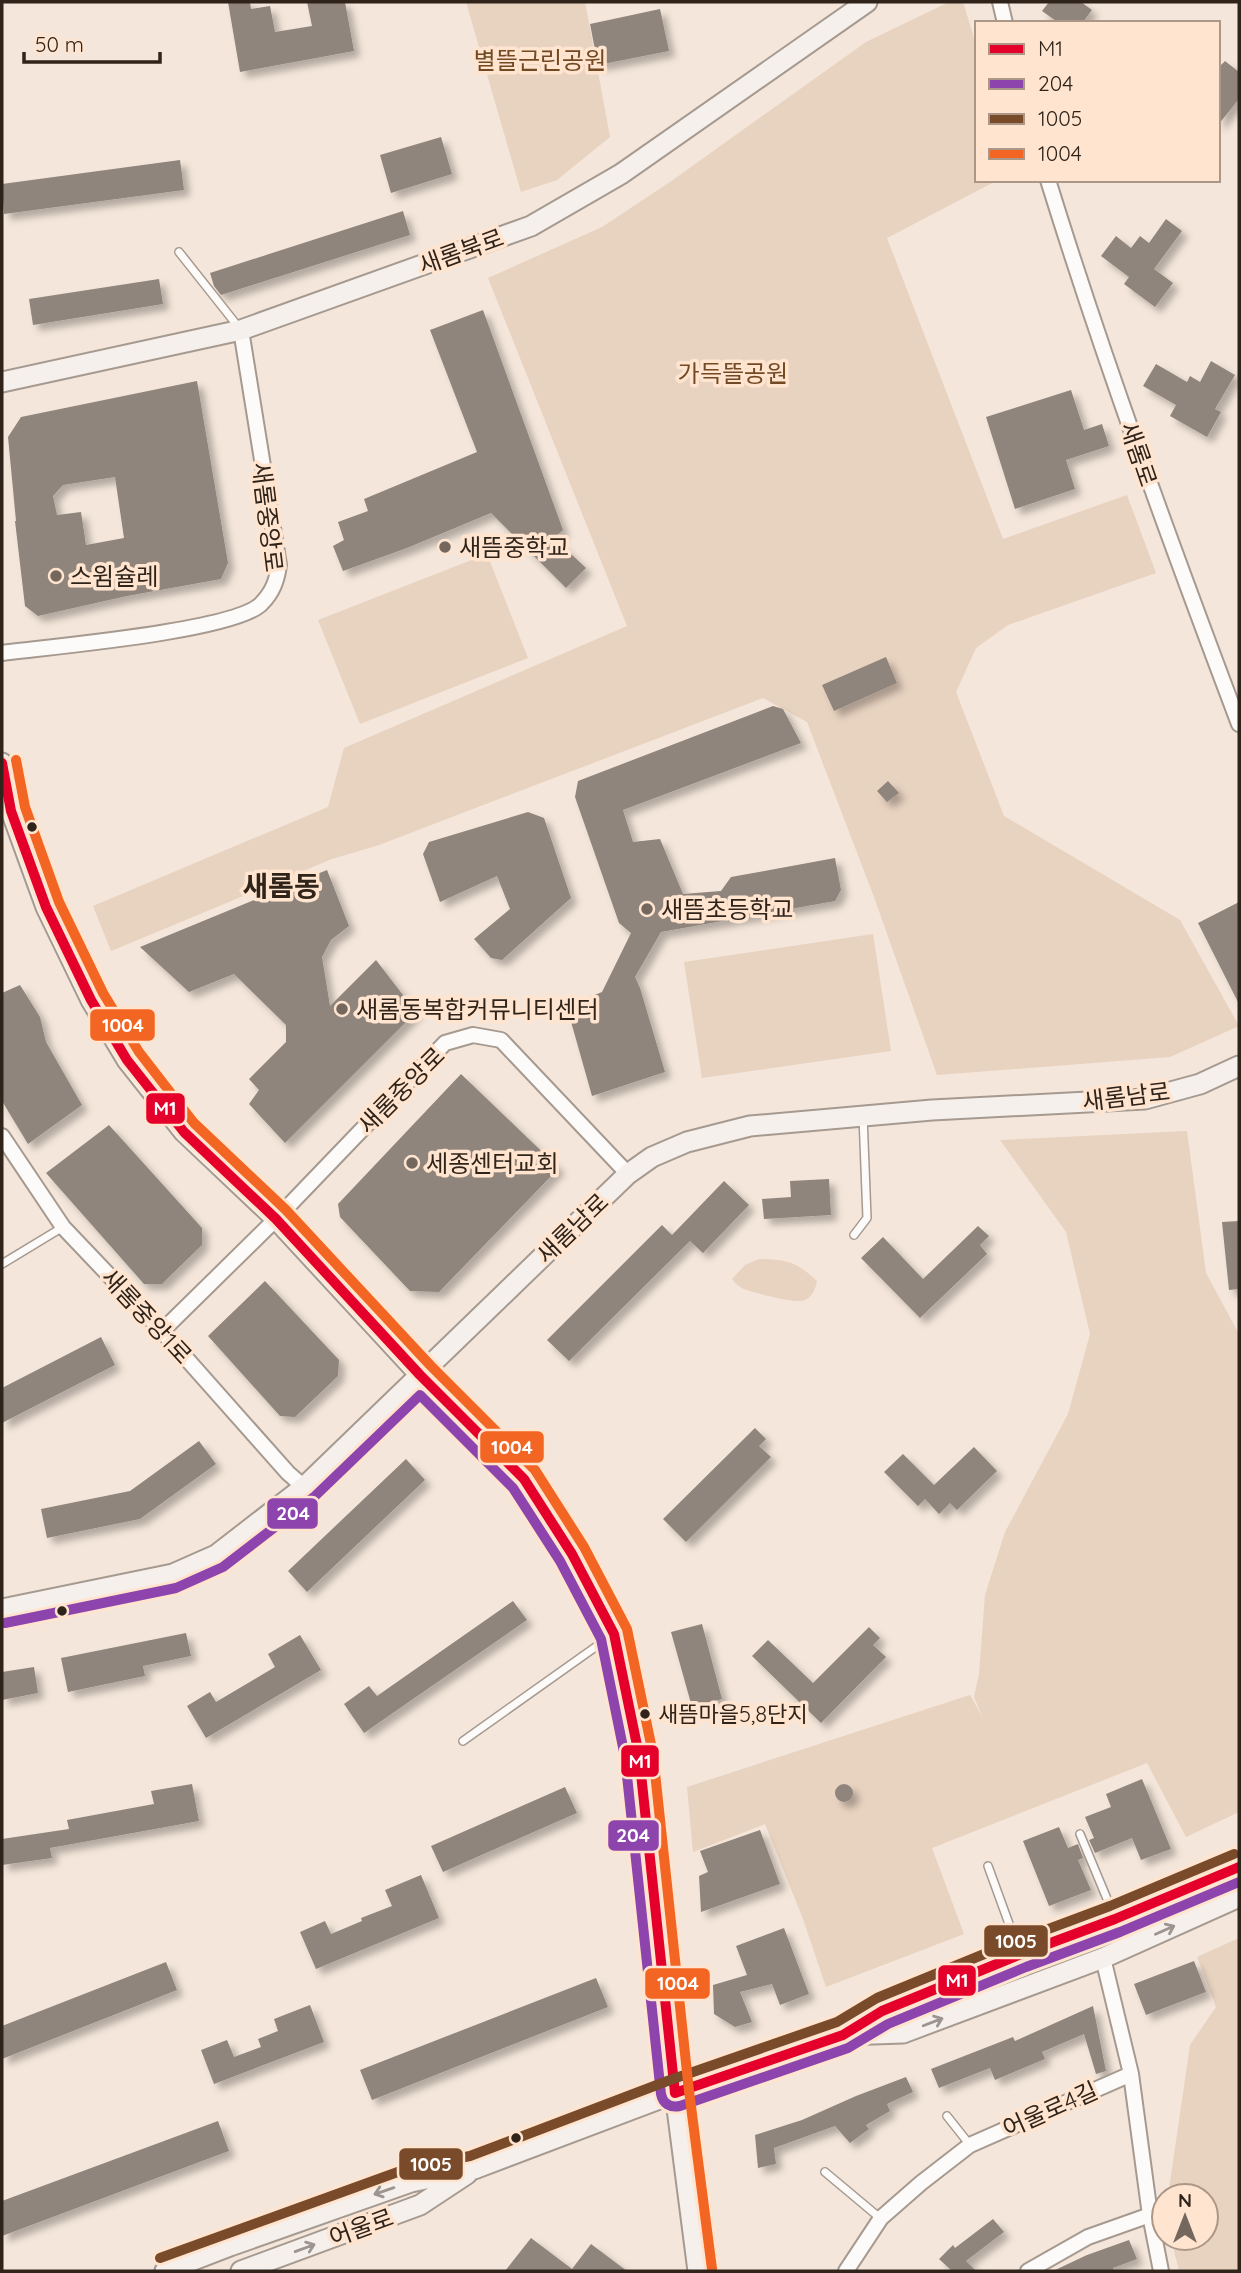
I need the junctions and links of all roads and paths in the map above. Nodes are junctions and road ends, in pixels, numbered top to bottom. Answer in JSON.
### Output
{"nodes":[{"id":1,"x":867,"y":2,"type":"edge"},
{"id":2,"x":1000,"y":2,"type":"edge"},
{"id":3,"x":1004,"y":21,"type":"edge"},
{"id":4,"x":1049,"y":182,"type":"edge"},
{"id":5,"x":179,"y":252,"type":"dead end"},
{"id":6,"x":241,"y":330,"type":"junction"},
{"id":7,"x":2,"y":382,"type":"edge"},
{"id":8,"x":2,"y":653,"type":"edge"},
{"id":9,"x":1239,"y":724,"type":"edge"},
{"id":10,"x":2,"y":763,"type":"edge"},
{"id":11,"x":1239,"y":1066,"type":"edge"},
{"id":12,"x":863,"y":1116,"type":"junction"},
{"id":13,"x":2,"y":1136,"type":"edge"},
{"id":14,"x":628,"y":1174,"type":"junction"},
{"id":15,"x":276,"y":1219,"type":"junction"},
{"id":16,"x":63,"y":1227,"type":"junction"},
{"id":17,"x":853,"y":1236,"type":"dead end"},
{"id":18,"x":2,"y":1264,"type":"edge"},
{"id":19,"x":162,"y":1331,"type":"junction"},
{"id":20,"x":421,"y":1375,"type":"junction"},
{"id":21,"x":304,"y":1487,"type":"junction"},
{"id":22,"x":2,"y":1609,"type":"edge"},
{"id":23,"x":614,"y":1634,"type":"junction"},
{"id":24,"x":464,"y":1741,"type":"dead end"},
{"id":25,"x":1080,"y":1834,"type":"dead end"},
{"id":26,"x":988,"y":1866,"type":"dead end"},
{"id":27,"x":1239,"y":1867,"type":"edge"},
{"id":28,"x":1239,"y":1896,"type":"edge"},
{"id":29,"x":1115,"y":1919,"type":"junction"},
{"id":30,"x":1021,"y":1954,"type":"junction"},
{"id":31,"x":1103,"y":1958,"type":"junction"},
{"id":32,"x":843,"y":2035,"type":"junction"},
{"id":33,"x":1131,"y":2074,"type":"junction"},
{"id":34,"x":675,"y":2093,"type":"junction"},
{"id":35,"x":947,"y":2116,"type":"dead end"},
{"id":36,"x":970,"y":2145,"type":"junction"},
{"id":37,"x":474,"y":2169,"type":"junction"},
{"id":38,"x":825,"y":2172,"type":"dead end"},
{"id":39,"x":1150,"y":2216,"type":"joint"},
{"id":40,"x":881,"y":2218,"type":"junction"},
{"id":41,"x":1157,"y":2252,"type":"edge"},
{"id":42,"x":165,"y":2271,"type":"edge"},
{"id":43,"x":241,"y":2271,"type":"edge"},
{"id":44,"x":698,"y":2271,"type":"edge"},
{"id":45,"x":846,"y":2271,"type":"edge"},
{"id":46,"x":1028,"y":2271,"type":"edge"},
{"id":47,"x":1161,"y":2271,"type":"edge"}],
"edges":[{"from":1,"to":6,"type":"street","name":"새롬북로"},
{"from":2,"to":3,"type":"street"},
{"from":4,"to":9,"type":"street","name":"새롬로"},
{"from":5,"to":6,"type":"lane"},
{"from":6,"to":7,"type":"street","name":"새롬북로"},
{"from":6,"to":8,"type":"street","name":"새롬중앙로"},
{"from":10,"to":15,"type":"street"},
{"from":11,"to":12,"type":"street","name":"새롬남로"},
{"from":12,"to":14,"type":"street","name":"새롬남로"},
{"from":12,"to":17,"type":"lane"},
{"from":13,"to":16,"type":"street","name":"새롬중앙1로"},
{"from":14,"to":15,"type":"street","name":"새롬중앙로"},
{"from":14,"to":20,"type":"street","name":"새롬남로"},
{"from":15,"to":19,"type":"street","name":"새롬중앙로"},
{"from":15,"to":20,"type":"street"},
{"from":16,"to":18,"type":"lane"},
{"from":16,"to":19,"type":"street","name":"새롬중앙1로"},
{"from":19,"to":21,"type":"street","name":"새롬중앙1로"},
{"from":20,"to":21,"type":"street","name":"새롬남로"},
{"from":20,"to":23,"type":"street"},
{"from":21,"to":22,"type":"street","name":"새롬남로"},
{"from":23,"to":24,"type":"lane"},
{"from":23,"to":34,"type":"street"},
{"from":25,"to":29,"type":"lane"},
{"from":26,"to":30,"type":"lane"},
{"from":27,"to":29,"type":"street","name":"어울로"},
{"from":31,"to":28,"type":"street","name":"어울로","one_way":true},
{"from":29,"to":30,"type":"street","name":"어울로"},
{"from":30,"to":32,"type":"street","name":"어울로"},
{"from":32,"to":31,"type":"street","name":"어울로","one_way":true},
{"from":31,"to":33,"type":"street","name":"어울로4길"},
{"from":32,"to":34,"type":"street","name":"어울로"},
{"from":33,"to":36,"type":"street","name":"어울로4길"},
{"from":33,"to":39,"type":"street","name":"어울로4길"},
{"from":34,"to":37,"type":"street","name":"어울로"},
{"from":34,"to":44,"type":"street"},
{"from":35,"to":36,"type":"lane"},
{"from":36,"to":40,"type":"street","name":"어울로4길"},
{"from":37,"to":42,"type":"street","name":"어울로","one_way":true},
{"from":43,"to":37,"type":"street","name":"어울로","one_way":true},
{"from":38,"to":40,"type":"lane"},
{"from":39,"to":46,"type":"street"},
{"from":40,"to":45,"type":"street","name":"어울로4길"},
{"from":41,"to":47,"type":"street","name":"어울로4길"}]}
